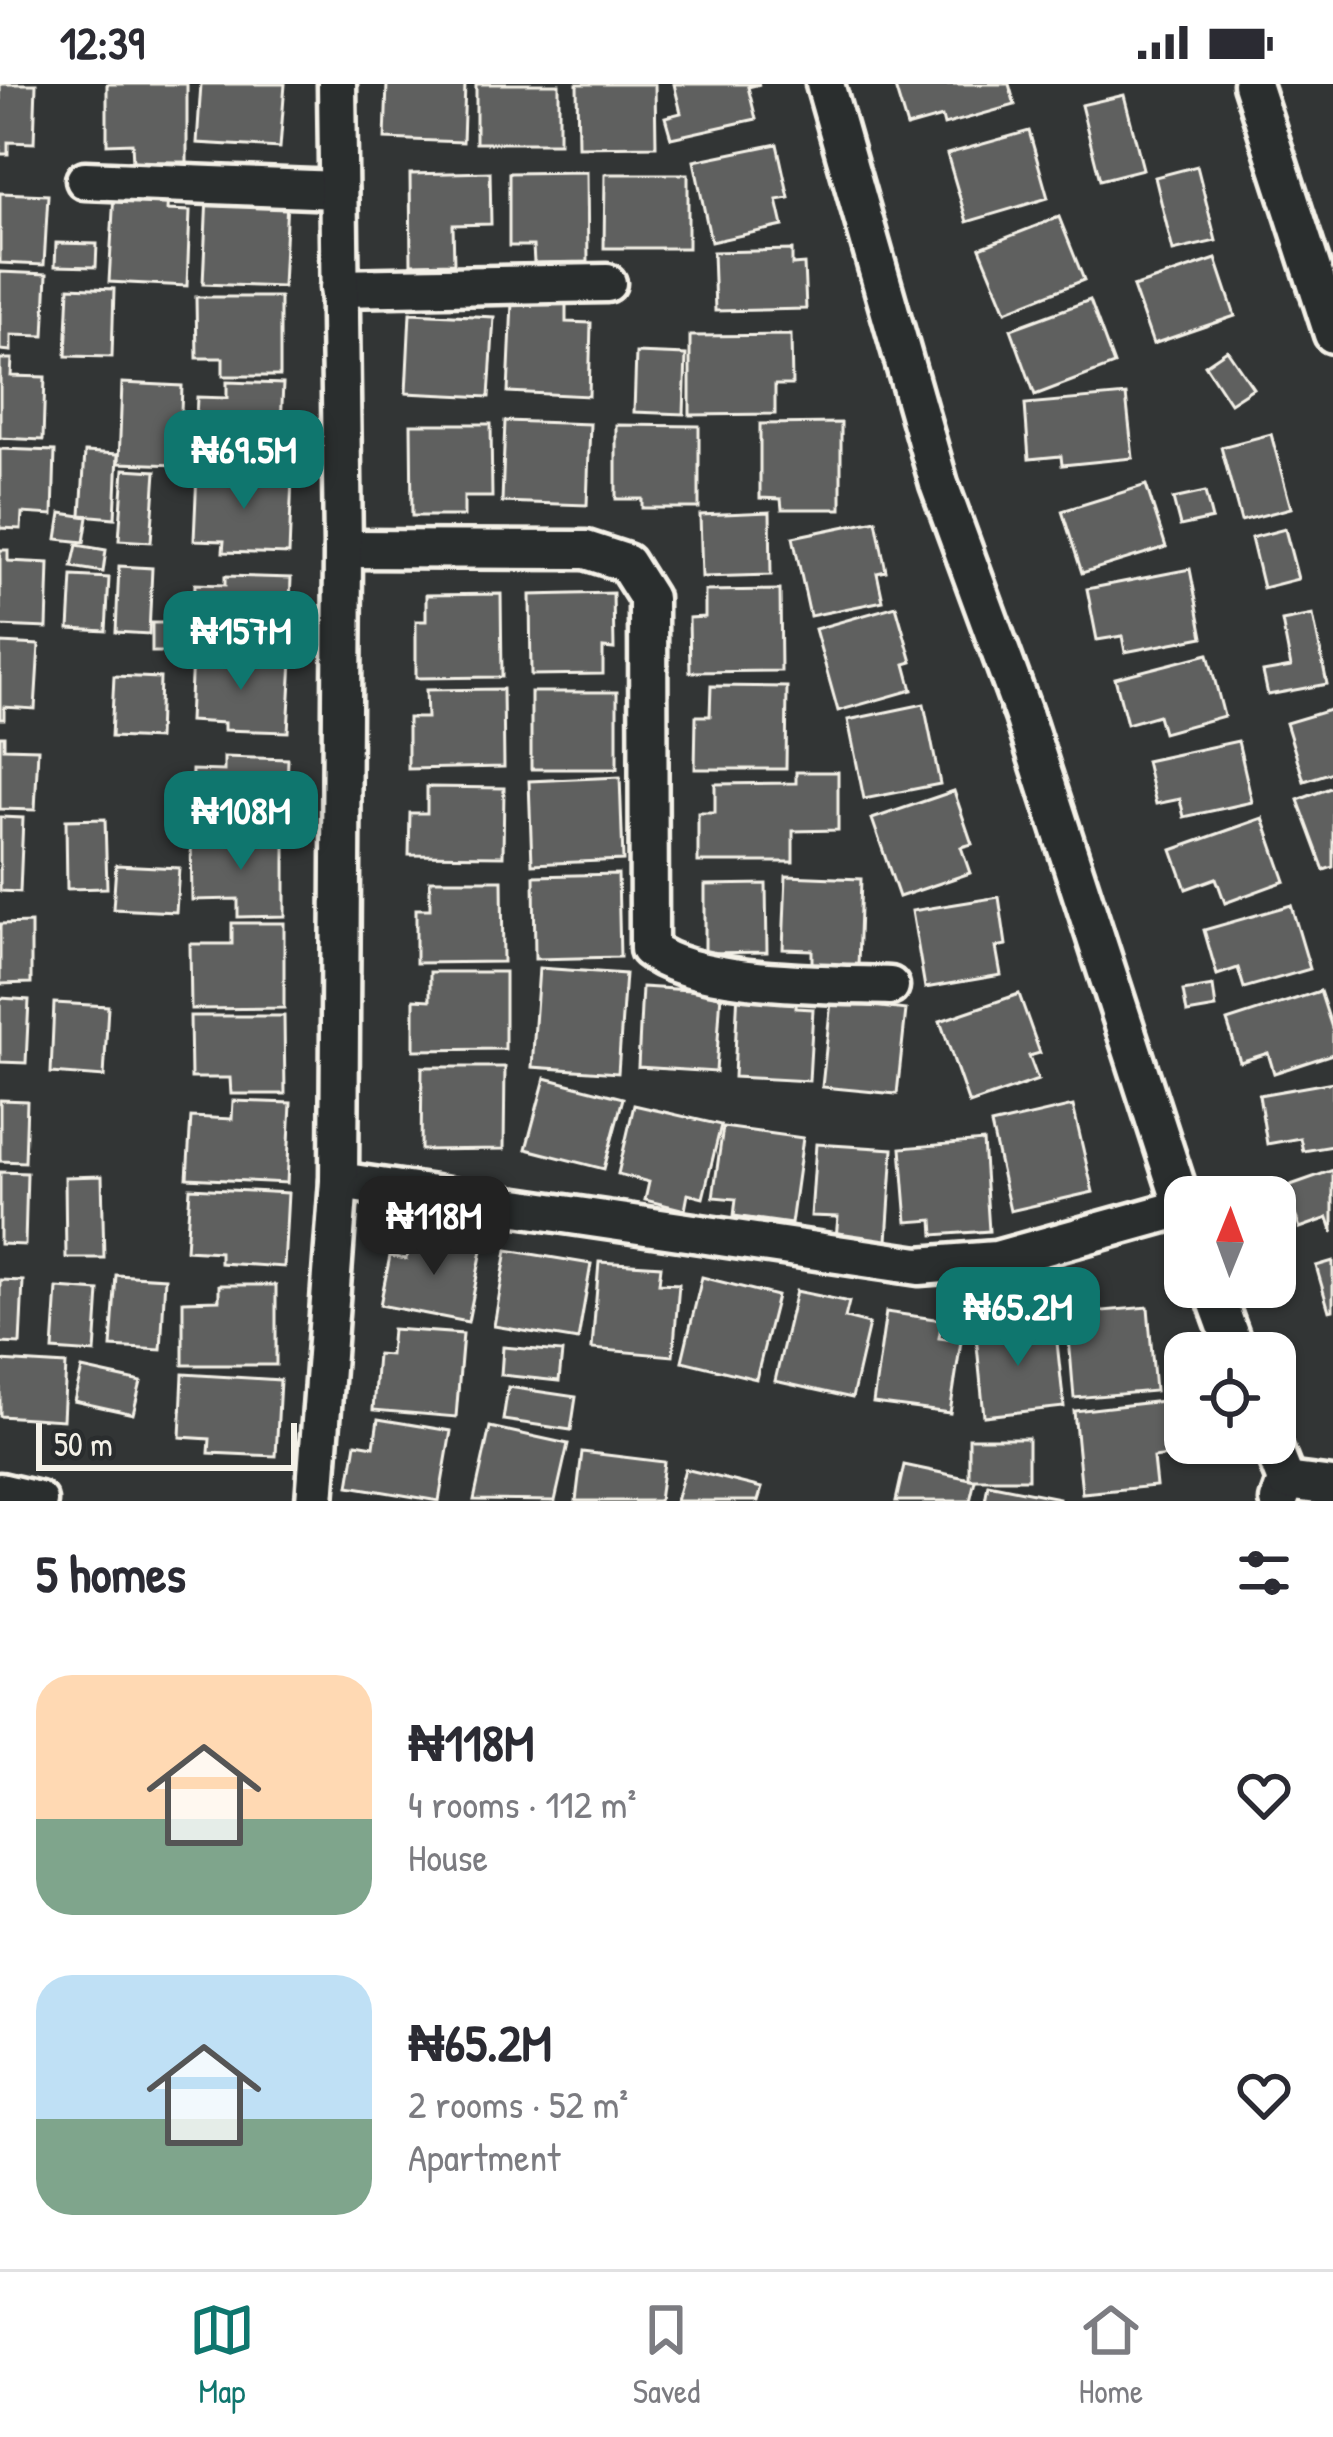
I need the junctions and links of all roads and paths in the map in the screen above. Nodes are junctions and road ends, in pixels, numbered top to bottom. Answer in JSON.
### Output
{"nodes":[{"id":1,"x":337,"y":84,"type":"edge"},
{"id":2,"x":825,"y":84,"type":"edge"},
{"id":3,"x":1252,"y":84,"type":"edge"},
{"id":4,"x":85,"y":180,"type":"dead end"},
{"id":5,"x":338,"y":190,"type":"junction"},
{"id":6,"x":607,"y":283,"type":"dead end"},
{"id":7,"x":339,"y":288,"type":"junction"},
{"id":8,"x":1333,"y":334,"type":"edge"},
{"id":9,"x":343,"y":549,"type":"junction"},
{"id":10,"x":890,"y":986,"type":"dead end"},
{"id":11,"x":1173,"y":1176,"type":"edge"},
{"id":12,"x":339,"y":1181,"type":"junction"},
{"id":13,"x":1164,"y":1215,"type":"edge"},
{"id":14,"x":1333,"y":1487,"type":"edge"},
{"id":15,"x":1282,"y":1491,"type":"edge"},
{"id":16,"x":0,"y":1492,"type":"edge"},
{"id":17,"x":38,"y":1501,"type":"edge"},
{"id":18,"x":315,"y":1501,"type":"edge"}],
"edges":[{"from":1,"to":5,"type":"street"},
{"from":2,"to":11,"type":"street"},
{"from":3,"to":8,"type":"street"},
{"from":4,"to":5,"type":"street"},
{"from":5,"to":7,"type":"street"},
{"from":6,"to":7,"type":"street"},
{"from":7,"to":9,"type":"street"},
{"from":9,"to":10,"type":"street"},
{"from":9,"to":12,"type":"street"},
{"from":12,"to":13,"type":"street"},
{"from":12,"to":18,"type":"street"},
{"from":14,"to":15,"type":"street"},
{"from":16,"to":17,"type":"street"}]}
